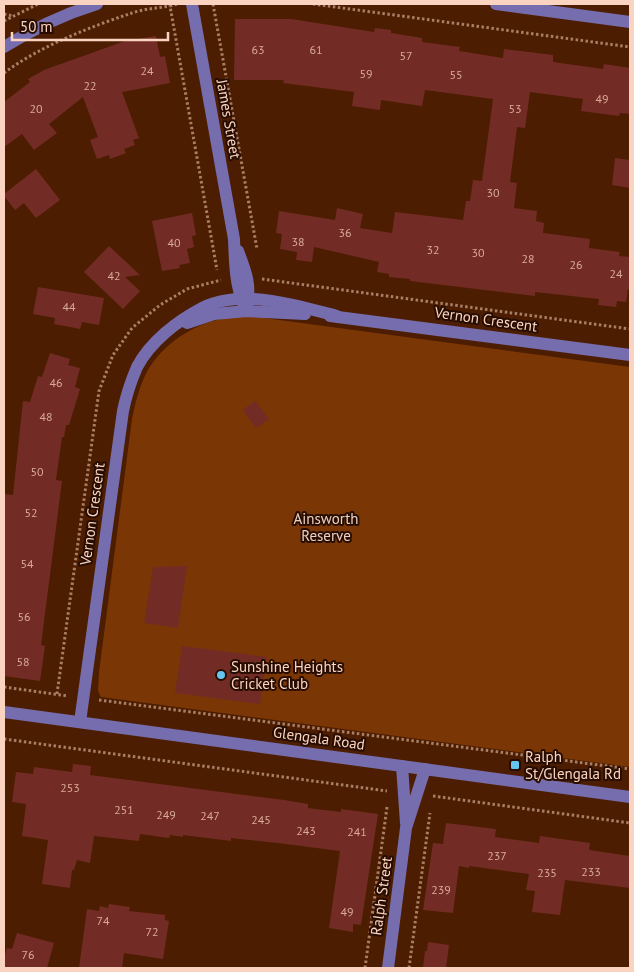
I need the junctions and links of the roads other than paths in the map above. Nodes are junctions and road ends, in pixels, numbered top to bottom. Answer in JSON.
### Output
{"nodes":[{"id":1,"x":97,"y":4,"type":"edge"},
{"id":2,"x":192,"y":4,"type":"edge"},
{"id":3,"x":496,"y":4,"type":"edge"},
{"id":4,"x":518,"y":5,"type":"edge"},
{"id":5,"x":630,"y":22,"type":"edge"},
{"id":6,"x":4,"y":47,"type":"edge"},
{"id":7,"x":245,"y":303,"type":"junction"},
{"id":8,"x":630,"y":355,"type":"edge"},
{"id":9,"x":4,"y":712,"type":"edge"},
{"id":10,"x":80,"y":722,"type":"junction"},
{"id":11,"x":402,"y":766,"type":"junction"},
{"id":12,"x":425,"y":769,"type":"junction"},
{"id":13,"x":630,"y":797,"type":"edge"},
{"id":14,"x":406,"y":828,"type":"junction"},
{"id":15,"x":388,"y":968,"type":"edge"}],
"edges":[{"from":1,"to":6,"type":"street"},
{"from":2,"to":7,"type":"street","name":"James Street"},
{"from":3,"to":4,"type":"street"},
{"from":4,"to":5,"type":"street"},
{"from":7,"to":8,"type":"street","name":"Vernon Crescent"},
{"from":7,"to":10,"type":"street","name":"Vernon Crescent"},
{"from":9,"to":10,"type":"street","name":"Glengala Road"},
{"from":10,"to":11,"type":"street","name":"Glengala Road"},
{"from":11,"to":12,"type":"street","name":"Glengala Road"},
{"from":11,"to":14,"type":"street","name":"Ralph Street"},
{"from":12,"to":13,"type":"street","name":"Glengala Road"},
{"from":12,"to":14,"type":"street","name":"Ralph Street"},
{"from":14,"to":15,"type":"street","name":"Ralph Street"}]}
